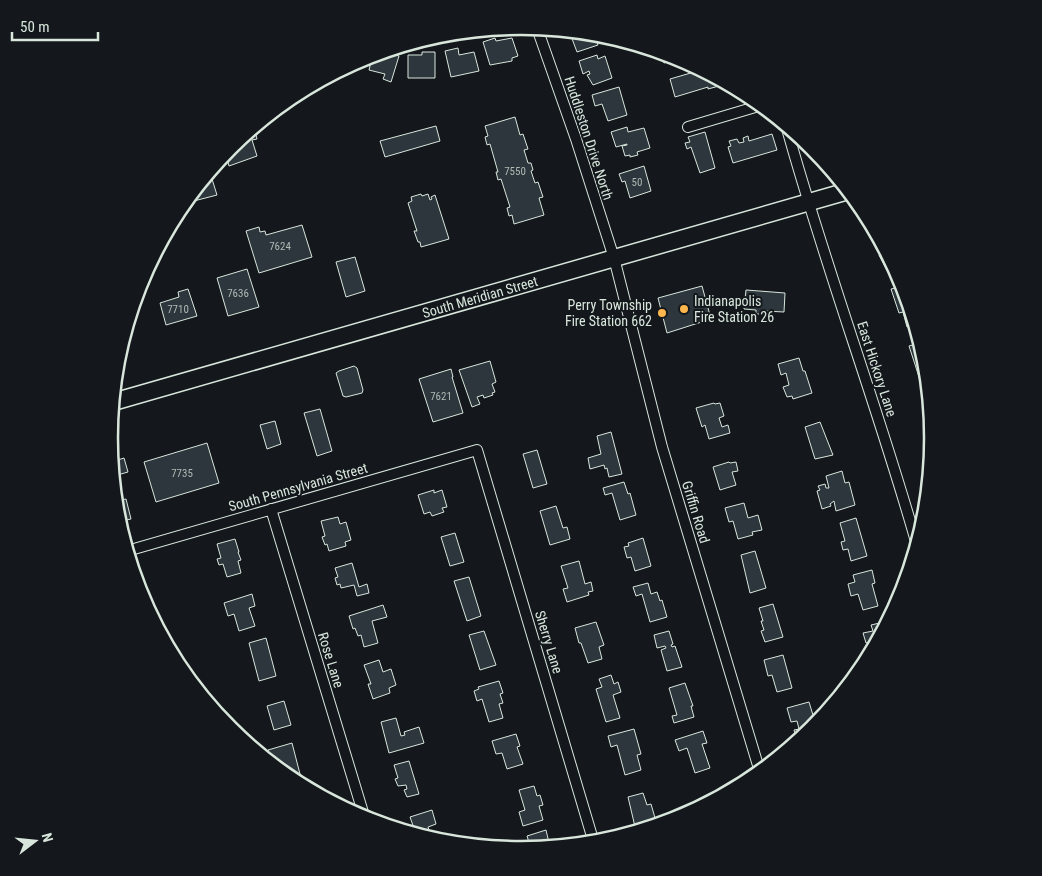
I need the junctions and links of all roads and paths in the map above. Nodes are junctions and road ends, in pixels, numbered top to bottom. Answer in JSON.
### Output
{"nodes":[{"id":1,"x":540,"y":36,"type":"edge"},
{"id":2,"x":752,"y":108,"type":"edge"},
{"id":3,"x":688,"y":127,"type":"dead end"},
{"id":4,"x":789,"y":137,"type":"edge"},
{"id":5,"x":841,"y":193,"type":"edge"},
{"id":6,"x":807,"y":203,"type":"junction"},
{"id":7,"x":614,"y":258,"type":"junction"},
{"id":8,"x":120,"y":400,"type":"edge"},
{"id":9,"x":477,"y":450,"type":"joint"},
{"id":10,"x":271,"y":510,"type":"junction"},
{"id":11,"x":913,"y":531,"type":"edge"},
{"id":12,"x":134,"y":549,"type":"edge"},
{"id":13,"x":758,"y":764,"type":"edge"},
{"id":14,"x":361,"y":807,"type":"edge"},
{"id":15,"x":592,"y":835,"type":"edge"}],
"edges":[{"from":1,"to":7,"type":"street","name":"Huddleston Drive North"},
{"from":2,"to":3,"type":"street"},
{"from":4,"to":6,"type":"street","name":"East Hickory Lane"},
{"from":5,"to":6,"type":"main road","name":"South Meridian Street"},
{"from":6,"to":7,"type":"main road","name":"South Meridian Street"},
{"from":6,"to":11,"type":"street","name":"East Hickory Lane"},
{"from":7,"to":8,"type":"main road","name":"South Meridian Street"},
{"from":7,"to":13,"type":"street","name":"Griffin Road"},
{"from":9,"to":10,"type":"street","name":"South Pennsylvania Street"},
{"from":9,"to":15,"type":"street","name":"Sherry Lane"},
{"from":10,"to":12,"type":"street","name":"South Pennsylvania Street"},
{"from":10,"to":14,"type":"street","name":"Rose Lane"}]}
